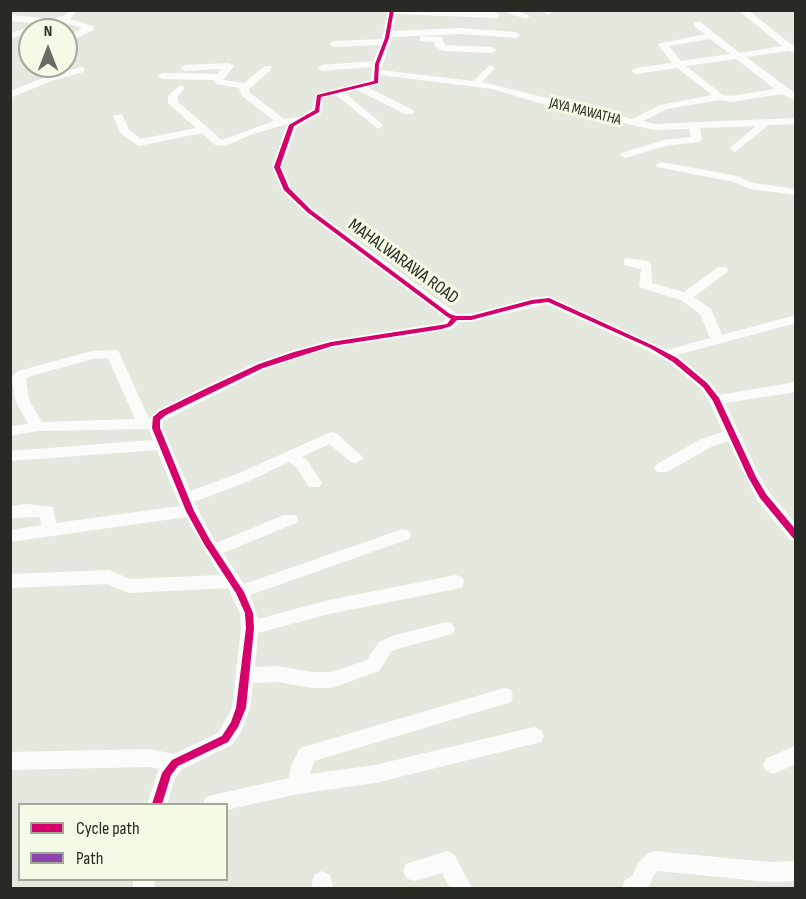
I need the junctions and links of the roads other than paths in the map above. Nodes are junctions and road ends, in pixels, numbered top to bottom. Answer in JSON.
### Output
{"nodes":[{"id":1,"x":392,"y":11,"type":"edge"},
{"id":2,"x":743,"y":11,"type":"edge"},
{"id":3,"x":499,"y":13,"type":"edge"},
{"id":4,"x":526,"y":16,"type":"dead end"},
{"id":5,"x":697,"y":24,"type":"dead end"},
{"id":6,"x":78,"y":25,"type":"edge"},
{"id":7,"x":78,"y":35,"type":"edge"},
{"id":8,"x":516,"y":35,"type":"dead end"},
{"id":9,"x":711,"y":36,"type":"junction"},
{"id":10,"x":387,"y":38,"type":"junction"},
{"id":11,"x":334,"y":44,"type":"dead end"},
{"id":12,"x":794,"y":49,"type":"edge"},
{"id":13,"x":492,"y":51,"type":"dead end"},
{"id":14,"x":738,"y":57,"type":"junction"},
{"id":15,"x":679,"y":65,"type":"junction"},
{"id":16,"x":268,"y":68,"type":"dead end"},
{"id":17,"x":322,"y":68,"type":"dead end"},
{"id":18,"x":377,"y":68,"type":"junction"},
{"id":19,"x":490,"y":68,"type":"dead end"},
{"id":20,"x":81,"y":70,"type":"dead end"},
{"id":21,"x":636,"y":71,"type":"dead end"},
{"id":22,"x":163,"y":76,"type":"dead end"},
{"id":23,"x":177,"y":76,"type":"junction"},
{"id":24,"x":219,"y":78,"type":"junction"},
{"id":25,"x":476,"y":83,"type":"junction"},
{"id":26,"x":245,"y":87,"type":"junction"},
{"id":27,"x":359,"y":87,"type":"junction"},
{"id":28,"x":180,"y":88,"type":"dead end"},
{"id":29,"x":338,"y":91,"type":"junction"},
{"id":30,"x":783,"y":91,"type":"junction"},
{"id":31,"x":10,"y":94,"type":"edge"},
{"id":32,"x":720,"y":98,"type":"junction"},
{"id":33,"x":795,"y":98,"type":"edge"},
{"id":34,"x":408,"y":112,"type":"dead end"},
{"id":35,"x":118,"y":116,"type":"dead end"},
{"id":36,"x":300,"y":120,"type":"junction"},
{"id":37,"x":769,"y":121,"type":"junction"},
{"id":38,"x":795,"y":121,"type":"edge"},
{"id":39,"x":282,"y":122,"type":"junction"},
{"id":40,"x":632,"y":123,"type":"junction"},
{"id":41,"x":378,"y":126,"type":"dead end"},
{"id":42,"x":694,"y":126,"type":"junction"},
{"id":43,"x":202,"y":130,"type":"junction"},
{"id":44,"x":735,"y":149,"type":"dead end"},
{"id":45,"x":626,"y":155,"type":"dead end"},
{"id":46,"x":661,"y":165,"type":"dead end"},
{"id":47,"x":795,"y":192,"type":"edge"},
{"id":48,"x":628,"y":262,"type":"dead end"},
{"id":49,"x":722,"y":270,"type":"dead end"},
{"id":50,"x":686,"y":297,"type":"junction"},
{"id":51,"x":455,"y":318,"type":"junction"},
{"id":52,"x":795,"y":319,"type":"edge"},
{"id":53,"x":718,"y":340,"type":"junction"},
{"id":54,"x":666,"y":354,"type":"junction"},
{"id":55,"x":795,"y":387,"type":"edge"},
{"id":56,"x":716,"y":400,"type":"junction"},
{"id":57,"x":149,"y":424,"type":"junction"},
{"id":58,"x":37,"y":426,"type":"junction"},
{"id":59,"x":10,"y":431,"type":"edge"},
{"id":60,"x":732,"y":434,"type":"junction"},
{"id":61,"x":163,"y":444,"type":"junction"},
{"id":62,"x":10,"y":456,"type":"edge"},
{"id":63,"x":292,"y":457,"type":"junction"},
{"id":64,"x":356,"y":458,"type":"dead end"},
{"id":65,"x":662,"y":468,"type":"dead end"},
{"id":66,"x":314,"y":483,"type":"dead end"},
{"id":67,"x":188,"y":505,"type":"junction"},
{"id":68,"x":10,"y":512,"type":"edge"},
{"id":69,"x":290,"y":519,"type":"dead end"},
{"id":70,"x":53,"y":529,"type":"junction"},
{"id":71,"x":403,"y":535,"type":"dead end"},
{"id":72,"x":10,"y":536,"type":"edge"},
{"id":73,"x":795,"y":536,"type":"edge"},
{"id":74,"x":212,"y":551,"type":"junction"},
{"id":75,"x":10,"y":581,"type":"edge"},
{"id":76,"x":456,"y":582,"type":"dead end"},
{"id":77,"x":237,"y":587,"type":"junction"},
{"id":78,"x":250,"y":628,"type":"junction"},
{"id":79,"x":446,"y":629,"type":"dead end"},
{"id":80,"x":245,"y":675,"type":"junction"},
{"id":81,"x":504,"y":696,"type":"dead end"},
{"id":82,"x":534,"y":736,"type":"dead end"},
{"id":83,"x":795,"y":754,"type":"edge"},
{"id":84,"x":10,"y":761,"type":"edge"},
{"id":85,"x":175,"y":763,"type":"junction"},
{"id":86,"x":773,"y":765,"type":"dead end"},
{"id":87,"x":298,"y":785,"type":"junction"},
{"id":88,"x":158,"y":803,"type":"edge"},
{"id":89,"x":217,"y":803,"type":"edge"},
{"id":90,"x":414,"y":871,"type":"dead end"},
{"id":91,"x":795,"y":871,"type":"edge"},
{"id":92,"x":461,"y":888,"type":"edge"},
{"id":93,"x":633,"y":888,"type":"edge"}],
"edges":[{"from":1,"to":3,"type":"street"},
{"from":1,"to":10,"type":"street","name":"MAHALWARAWA ROAD"},
{"from":2,"to":12,"type":"street"},
{"from":3,"to":4,"type":"street"},
{"from":5,"to":9,"type":"street"},
{"from":6,"to":7,"type":"street"},
{"from":8,"to":10,"type":"street"},
{"from":9,"to":14,"type":"street"},
{"from":9,"to":15,"type":"street"},
{"from":10,"to":11,"type":"street"},
{"from":10,"to":13,"type":"street"},
{"from":10,"to":18,"type":"street","name":"MAHALWARAWA ROAD"},
{"from":12,"to":14,"type":"street"},
{"from":14,"to":15,"type":"street"},
{"from":14,"to":30,"type":"street"},
{"from":15,"to":21,"type":"street"},
{"from":15,"to":32,"type":"street"},
{"from":16,"to":26,"type":"street"},
{"from":17,"to":18,"type":"street","name":"JAYA MAWATHA"},
{"from":18,"to":25,"type":"street","name":"JAYA MAWATHA"},
{"from":18,"to":27,"type":"street","name":"MAHALWARAWA ROAD"},
{"from":19,"to":25,"type":"street"},
{"from":20,"to":31,"type":"street"},
{"from":22,"to":23,"type":"street"},
{"from":23,"to":24,"type":"street"},
{"from":23,"to":24,"type":"street"},
{"from":24,"to":26,"type":"street"},
{"from":25,"to":40,"type":"street","name":"JAYA MAWATHA"},
{"from":26,"to":39,"type":"street"},
{"from":27,"to":29,"type":"street","name":"MAHALWARAWA ROAD"},
{"from":27,"to":34,"type":"street"},
{"from":28,"to":43,"type":"street"},
{"from":29,"to":36,"type":"street","name":"MAHALWARAWA ROAD"},
{"from":29,"to":41,"type":"street"},
{"from":30,"to":32,"type":"street"},
{"from":30,"to":33,"type":"street"},
{"from":32,"to":40,"type":"street"},
{"from":35,"to":43,"type":"street"},
{"from":36,"to":39,"type":"street"},
{"from":36,"to":51,"type":"street","name":"MAHALWARAWA ROAD"},
{"from":37,"to":38,"type":"street","name":"JAYA MAWATHA"},
{"from":37,"to":42,"type":"street","name":"JAYA MAWATHA"},
{"from":37,"to":44,"type":"street"},
{"from":39,"to":43,"type":"street"},
{"from":40,"to":42,"type":"street","name":"JAYA MAWATHA"},
{"from":42,"to":45,"type":"street"},
{"from":46,"to":47,"type":"street"},
{"from":48,"to":50,"type":"street"},
{"from":49,"to":50,"type":"street"},
{"from":50,"to":53,"type":"street"},
{"from":51,"to":54,"type":"street","name":"MAHALWARAWA ROAD"},
{"from":51,"to":57,"type":"street"},
{"from":52,"to":53,"type":"street"},
{"from":53,"to":54,"type":"street"},
{"from":54,"to":56,"type":"street","name":"MAHALWARAWA ROAD"},
{"from":55,"to":56,"type":"street"},
{"from":56,"to":60,"type":"street","name":"MAHALWARAWA ROAD"},
{"from":57,"to":58,"type":"street"},
{"from":57,"to":58,"type":"street"},
{"from":57,"to":61,"type":"street"},
{"from":58,"to":59,"type":"street"},
{"from":60,"to":65,"type":"street"},
{"from":60,"to":73,"type":"street","name":"MAHALWARAWA ROAD"},
{"from":61,"to":62,"type":"street"},
{"from":61,"to":67,"type":"street"},
{"from":63,"to":64,"type":"street"},
{"from":63,"to":66,"type":"street"},
{"from":63,"to":67,"type":"street"},
{"from":67,"to":70,"type":"street"},
{"from":67,"to":74,"type":"street"},
{"from":68,"to":70,"type":"street"},
{"from":69,"to":74,"type":"street"},
{"from":70,"to":72,"type":"street"},
{"from":71,"to":77,"type":"street"},
{"from":74,"to":77,"type":"street"},
{"from":75,"to":77,"type":"street"},
{"from":76,"to":78,"type":"street"},
{"from":77,"to":78,"type":"street"},
{"from":78,"to":80,"type":"street"},
{"from":79,"to":80,"type":"street"},
{"from":80,"to":85,"type":"street"},
{"from":81,"to":87,"type":"street"},
{"from":82,"to":87,"type":"street"},
{"from":83,"to":86,"type":"street"},
{"from":84,"to":85,"type":"street"},
{"from":85,"to":88,"type":"street"},
{"from":87,"to":89,"type":"street"},
{"from":90,"to":92,"type":"street"},
{"from":91,"to":93,"type":"street"}]}
